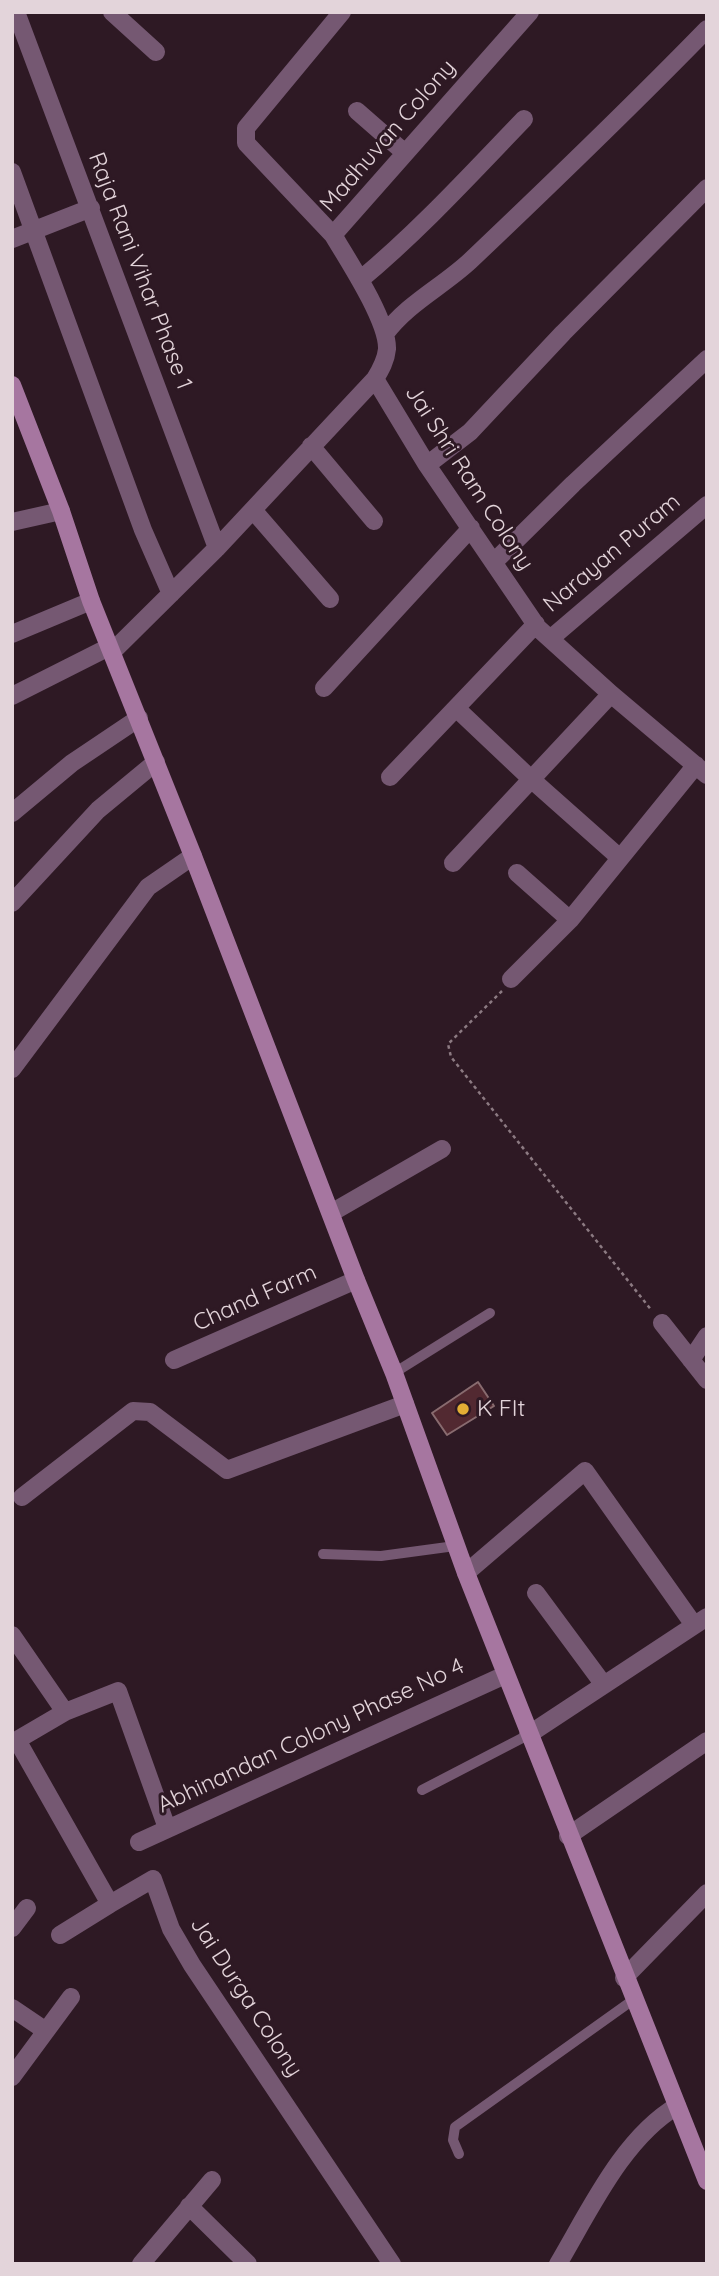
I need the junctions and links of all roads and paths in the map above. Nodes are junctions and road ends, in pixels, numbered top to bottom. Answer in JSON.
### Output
{"nodes":[{"id":1,"x":16,"y":12,"type":"edge"},
{"id":2,"x":112,"y":12,"type":"edge"},
{"id":3,"x":342,"y":12,"type":"edge"},
{"id":4,"x":530,"y":12,"type":"edge"},
{"id":5,"x":707,"y":29,"type":"edge"},
{"id":6,"x":156,"y":52,"type":"dead end"},
{"id":7,"x":357,"y":111,"type":"dead end"},
{"id":8,"x":524,"y":119,"type":"dead end"},
{"id":9,"x":405,"y":153,"type":"junction"},
{"id":10,"x":12,"y":172,"type":"edge"},
{"id":11,"x":707,"y":188,"type":"edge"},
{"id":12,"x":90,"y":208,"type":"junction"},
{"id":13,"x":34,"y":230,"type":"junction"},
{"id":14,"x":333,"y":234,"type":"junction"},
{"id":15,"x":12,"y":239,"type":"edge"},
{"id":16,"x":360,"y":279,"type":"junction"},
{"id":17,"x":385,"y":334,"type":"junction"},
{"id":18,"x":707,"y":359,"type":"edge"},
{"id":19,"x":375,"y":379,"type":"junction"},
{"id":20,"x":12,"y":385,"type":"edge"},
{"id":21,"x":311,"y":446,"type":"junction"},
{"id":22,"x":426,"y":465,"type":"junction"},
{"id":23,"x":707,"y":505,"type":"edge"},
{"id":24,"x":253,"y":510,"type":"junction"},
{"id":25,"x":61,"y":511,"type":"junction"},
{"id":26,"x":374,"y":521,"type":"dead end"},
{"id":27,"x":12,"y":522,"type":"edge"},
{"id":28,"x":471,"y":528,"type":"junction"},
{"id":29,"x":218,"y":548,"type":"junction"},
{"id":30,"x":494,"y":562,"type":"junction"},
{"id":31,"x":171,"y":594,"type":"junction"},
{"id":32,"x":330,"y":599,"type":"dead end"},
{"id":33,"x":92,"y":601,"type":"junction"},
{"id":34,"x":536,"y":624,"type":"junction"},
{"id":35,"x":12,"y":634,"type":"edge"},
{"id":36,"x":550,"y":639,"type":"junction"},
{"id":37,"x":112,"y":648,"type":"junction"},
{"id":38,"x":324,"y":688,"type":"dead end"},
{"id":39,"x":611,"y":694,"type":"junction"},
{"id":40,"x":12,"y":696,"type":"edge"},
{"id":41,"x":456,"y":708,"type":"junction"},
{"id":42,"x":139,"y":718,"type":"junction"},
{"id":43,"x":156,"y":762,"type":"junction"},
{"id":44,"x":702,"y":770,"type":"edge"},
{"id":45,"x":390,"y":777,"type":"dead end"},
{"id":46,"x":531,"y":779,"type":"junction"},
{"id":47,"x":12,"y":813,"type":"edge"},
{"id":48,"x":193,"y":856,"type":"junction"},
{"id":49,"x":620,"y":858,"type":"junction"},
{"id":50,"x":453,"y":863,"type":"dead end"},
{"id":51,"x":517,"y":873,"type":"dead end"},
{"id":52,"x":12,"y":903,"type":"edge"},
{"id":53,"x":570,"y":920,"type":"junction"},
{"id":54,"x":508,"y":984,"type":"joint"},
{"id":55,"x":12,"y":1069,"type":"edge"},
{"id":56,"x":442,"y":1149,"type":"dead end"},
{"id":57,"x":331,"y":1213,"type":"junction"},
{"id":58,"x":356,"y":1280,"type":"junction"},
{"id":59,"x":490,"y":1313,"type":"dead end"},
{"id":60,"x":662,"y":1323,"type":"joint"},
{"id":61,"x":707,"y":1336,"type":"edge"},
{"id":62,"x":174,"y":1360,"type":"dead end"},
{"id":63,"x":691,"y":1360,"type":"junction"},
{"id":64,"x":394,"y":1373,"type":"junction"},
{"id":65,"x":707,"y":1380,"type":"edge"},
{"id":66,"x":405,"y":1404,"type":"junction"},
{"id":67,"x":22,"y":1497,"type":"dead end"},
{"id":68,"x":455,"y":1546,"type":"junction"},
{"id":69,"x":323,"y":1554,"type":"dead end"},
{"id":70,"x":466,"y":1573,"type":"junction"},
{"id":71,"x":536,"y":1593,"type":"dead end"},
{"id":72,"x":700,"y":1621,"type":"edge"},
{"id":73,"x":12,"y":1635,"type":"edge"},
{"id":74,"x":505,"y":1675,"type":"junction"},
{"id":75,"x":604,"y":1685,"type":"junction"},
{"id":76,"x":65,"y":1712,"type":"junction"},
{"id":77,"x":528,"y":1735,"type":"junction"},
{"id":78,"x":707,"y":1741,"type":"edge"},
{"id":79,"x":15,"y":1742,"type":"edge"},
{"id":80,"x":422,"y":1790,"type":"dead end"},
{"id":81,"x":167,"y":1828,"type":"junction"},
{"id":82,"x":568,"y":1836,"type":"junction"},
{"id":83,"x":139,"y":1842,"type":"dead end"},
{"id":84,"x":707,"y":1893,"type":"edge"},
{"id":85,"x":110,"y":1904,"type":"junction"},
{"id":86,"x":27,"y":1908,"type":"dead end"},
{"id":87,"x":12,"y":1928,"type":"edge"},
{"id":88,"x":60,"y":1935,"type":"dead end"},
{"id":89,"x":624,"y":1978,"type":"junction"},
{"id":90,"x":71,"y":1997,"type":"dead end"},
{"id":91,"x":633,"y":2000,"type":"junction"},
{"id":92,"x":12,"y":2008,"type":"edge"},
{"id":93,"x":46,"y":2031,"type":"junction"},
{"id":94,"x":12,"y":2077,"type":"edge"},
{"id":95,"x":677,"y":2106,"type":"junction"},
{"id":96,"x":459,"y":2154,"type":"dead end"},
{"id":97,"x":212,"y":2180,"type":"dead end"},
{"id":98,"x":707,"y":2182,"type":"edge"},
{"id":99,"x":189,"y":2206,"type":"junction"},
{"id":100,"x":141,"y":2264,"type":"edge"},
{"id":101,"x":248,"y":2264,"type":"edge"},
{"id":102,"x":392,"y":2264,"type":"edge"},
{"id":103,"x":558,"y":2264,"type":"edge"}],
"edges":[{"from":1,"to":12,"type":"street","name":"Raja Rani Vihar Phase 1"},
{"from":2,"to":6,"type":"street"},
{"from":3,"to":14,"type":"street"},
{"from":4,"to":9,"type":"street","name":"Madhuvan Colony"},
{"from":5,"to":17,"type":"street"},
{"from":7,"to":9,"type":"street"},
{"from":8,"to":16,"type":"street"},
{"from":9,"to":14,"type":"street","name":"Madhuvan Colony"},
{"from":10,"to":13,"type":"street"},
{"from":11,"to":22,"type":"street"},
{"from":12,"to":13,"type":"street"},
{"from":12,"to":29,"type":"street","name":"Raja Rani Vihar Phase 1"},
{"from":13,"to":15,"type":"street"},
{"from":13,"to":31,"type":"street"},
{"from":14,"to":16,"type":"street","name":"Madhuvan Colony"},
{"from":16,"to":17,"type":"street","name":"Madhuvan Colony"},
{"from":17,"to":19,"type":"street"},
{"from":18,"to":30,"type":"street"},
{"from":19,"to":21,"type":"street","name":"Jai Shri Ram Colony"},
{"from":19,"to":22,"type":"street","name":"Jai Shri Ram Colony"},
{"from":20,"to":25,"type":"street"},
{"from":21,"to":24,"type":"street","name":"Jai Shri Ram Colony"},
{"from":21,"to":26,"type":"street"},
{"from":22,"to":28,"type":"street","name":"Jai Shri Ram Colony"},
{"from":23,"to":36,"type":"street","name":"Narayan Puram"},
{"from":24,"to":29,"type":"street","name":"Jai Shri Ram Colony"},
{"from":24,"to":32,"type":"street"},
{"from":25,"to":27,"type":"street"},
{"from":25,"to":33,"type":"street"},
{"from":28,"to":30,"type":"street","name":"Jai Shri Ram Colony"},
{"from":28,"to":38,"type":"street"},
{"from":29,"to":31,"type":"street","name":"Jai Shri Ram Colony"},
{"from":30,"to":34,"type":"street","name":"Jai Shri Ram Colony"},
{"from":31,"to":37,"type":"street","name":"Jai Shri Ram Colony"},
{"from":33,"to":35,"type":"street"},
{"from":33,"to":37,"type":"street"},
{"from":34,"to":36,"type":"street","name":"Jai Shri Ram Colony"},
{"from":34,"to":41,"type":"street"},
{"from":36,"to":39,"type":"street","name":"Jai Shri Ram Colony"},
{"from":37,"to":40,"type":"street","name":"Jai Shri Ram Colony"},
{"from":37,"to":42,"type":"street"},
{"from":39,"to":44,"type":"street","name":"Jai Shri Ram Colony"},
{"from":39,"to":46,"type":"street"},
{"from":41,"to":45,"type":"street"},
{"from":41,"to":46,"type":"street"},
{"from":42,"to":43,"type":"street"},
{"from":42,"to":47,"type":"street"},
{"from":43,"to":48,"type":"street"},
{"from":43,"to":52,"type":"street"},
{"from":44,"to":49,"type":"street"},
{"from":46,"to":49,"type":"street"},
{"from":46,"to":50,"type":"street"},
{"from":48,"to":55,"type":"street"},
{"from":48,"to":57,"type":"street"},
{"from":49,"to":53,"type":"street"},
{"from":51,"to":53,"type":"street"},
{"from":53,"to":54,"type":"street"},
{"from":54,"to":60,"type":"path"},
{"from":56,"to":57,"type":"street"},
{"from":57,"to":58,"type":"street"},
{"from":58,"to":62,"type":"street","name":"Chand Farm"},
{"from":58,"to":64,"type":"street"},
{"from":59,"to":64,"type":"lane"},
{"from":60,"to":63,"type":"street"},
{"from":61,"to":63,"type":"street"},
{"from":63,"to":65,"type":"street"},
{"from":64,"to":66,"type":"street"},
{"from":66,"to":67,"type":"street"},
{"from":66,"to":68,"type":"street"},
{"from":68,"to":69,"type":"lane"},
{"from":68,"to":70,"type":"street"},
{"from":70,"to":72,"type":"street"},
{"from":70,"to":74,"type":"street"},
{"from":71,"to":75,"type":"street"},
{"from":72,"to":75,"type":"street"},
{"from":73,"to":76,"type":"street"},
{"from":74,"to":77,"type":"street"},
{"from":74,"to":81,"type":"street","name":"Abhinandan Colony Phase No 4"},
{"from":75,"to":77,"type":"street"},
{"from":76,"to":79,"type":"street"},
{"from":76,"to":81,"type":"street"},
{"from":77,"to":80,"type":"lane"},
{"from":77,"to":82,"type":"street"},
{"from":78,"to":82,"type":"street"},
{"from":79,"to":85,"type":"street"},
{"from":81,"to":83,"type":"street","name":"Abhinandan Colony Phase No 4"},
{"from":82,"to":89,"type":"street"},
{"from":84,"to":89,"type":"street"},
{"from":85,"to":88,"type":"street"},
{"from":85,"to":102,"type":"street","name":"Jai Durga Colony"},
{"from":86,"to":87,"type":"street"},
{"from":89,"to":91,"type":"street"},
{"from":90,"to":93,"type":"street"},
{"from":91,"to":95,"type":"street"},
{"from":91,"to":96,"type":"lane"},
{"from":92,"to":93,"type":"street"},
{"from":93,"to":94,"type":"street"},
{"from":95,"to":98,"type":"street"},
{"from":95,"to":103,"type":"street"},
{"from":97,"to":99,"type":"street"},
{"from":99,"to":100,"type":"street"},
{"from":99,"to":101,"type":"street"}]}
